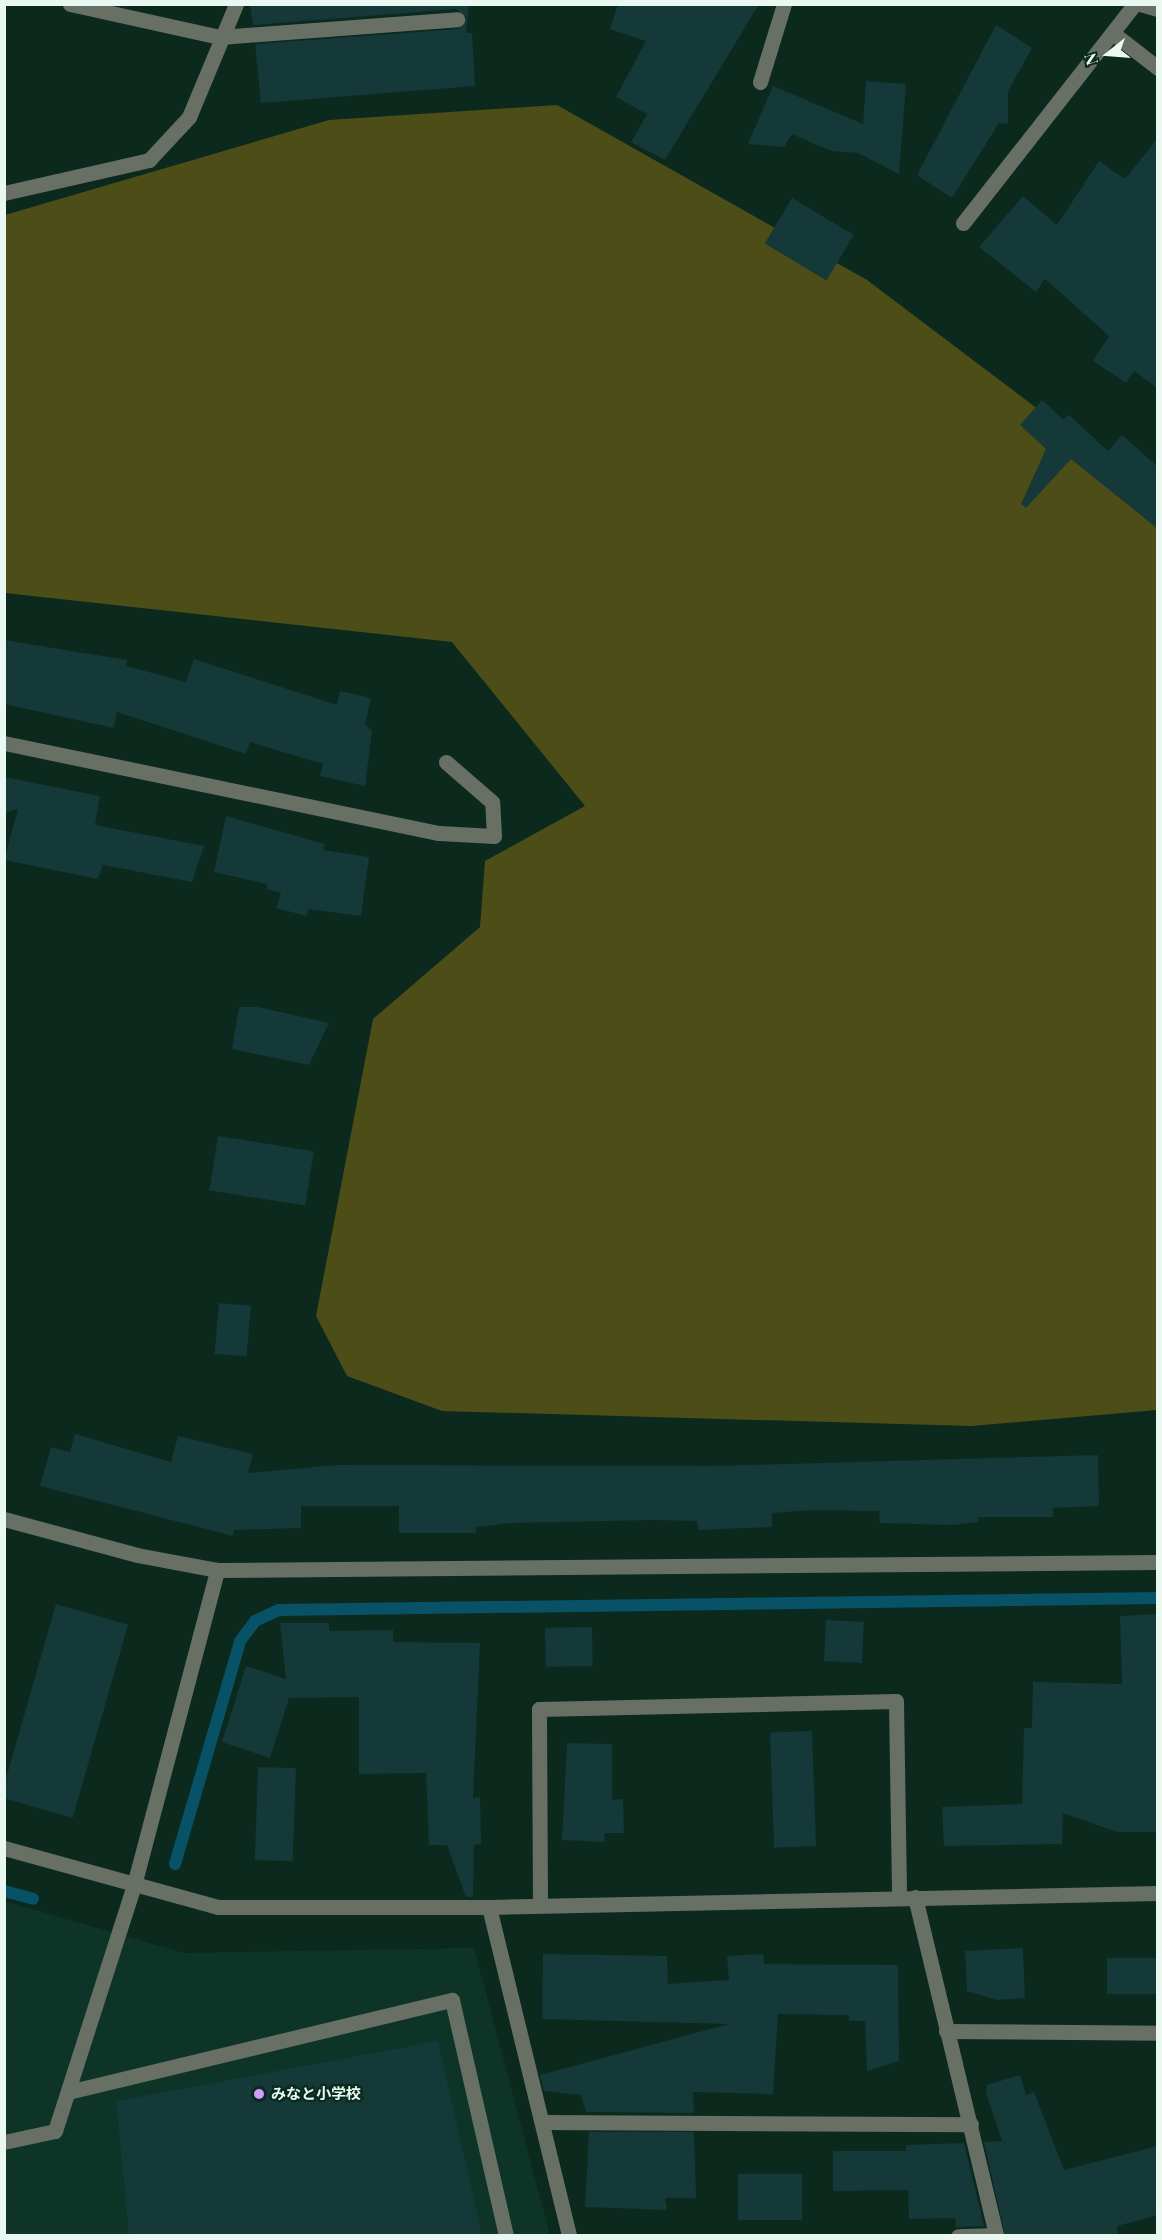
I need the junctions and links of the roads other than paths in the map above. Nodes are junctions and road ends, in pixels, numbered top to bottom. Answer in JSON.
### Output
{"nodes":[{"id":1,"x":70,"y":4,"type":"edge"},
{"id":2,"x":236,"y":4,"type":"edge"},
{"id":3,"x":784,"y":4,"type":"edge"},
{"id":4,"x":1134,"y":4,"type":"edge"},
{"id":5,"x":1140,"y":4,"type":"edge"},
{"id":6,"x":1158,"y":9,"type":"edge"},
{"id":7,"x":457,"y":19,"type":"dead end"},
{"id":8,"x":1114,"y":34,"type":"junction"},
{"id":9,"x":220,"y":37,"type":"junction"},
{"id":10,"x":1158,"y":68,"type":"edge"},
{"id":11,"x":760,"y":82,"type":"dead end"},
{"id":12,"x":4,"y":193,"type":"edge"},
{"id":13,"x":963,"y":223,"type":"dead end"},
{"id":14,"x":4,"y":743,"type":"edge"},
{"id":15,"x":446,"y":762,"type":"dead end"},
{"id":16,"x":4,"y":1519,"type":"edge"},
{"id":17,"x":1158,"y":1562,"type":"edge"},
{"id":18,"x":217,"y":1570,"type":"junction"},
{"id":19,"x":4,"y":1848,"type":"edge"},
{"id":20,"x":134,"y":1885,"type":"junction"},
{"id":21,"x":1158,"y":1893,"type":"edge"},
{"id":22,"x":898,"y":1897,"type":"junction"},
{"id":23,"x":915,"y":1898,"type":"junction"},
{"id":24,"x":540,"y":1904,"type":"junction"},
{"id":25,"x":489,"y":1907,"type":"junction"},
{"id":26,"x":946,"y":2031,"type":"junction"},
{"id":27,"x":1158,"y":2033,"type":"edge"},
{"id":28,"x":68,"y":2092,"type":"junction"},
{"id":29,"x":543,"y":2122,"type":"junction"},
{"id":30,"x":971,"y":2124,"type":"junction"},
{"id":31,"x":4,"y":2142,"type":"edge"},
{"id":32,"x":506,"y":2235,"type":"edge"},
{"id":33,"x":569,"y":2235,"type":"edge"},
{"id":34,"x":958,"y":2235,"type":"edge"},
{"id":35,"x":997,"y":2235,"type":"edge"}],
"edges":[{"from":1,"to":9,"type":"street"},
{"from":2,"to":9,"type":"street"},
{"from":3,"to":11,"type":"street"},
{"from":4,"to":8,"type":"street"},
{"from":5,"to":6,"type":"street"},
{"from":7,"to":9,"type":"street"},
{"from":8,"to":10,"type":"street"},
{"from":8,"to":13,"type":"street"},
{"from":9,"to":12,"type":"street"},
{"from":14,"to":15,"type":"street"},
{"from":16,"to":18,"type":"street"},
{"from":17,"to":18,"type":"street"},
{"from":18,"to":20,"type":"street"},
{"from":19,"to":20,"type":"street"},
{"from":20,"to":25,"type":"street"},
{"from":20,"to":28,"type":"street"},
{"from":21,"to":23,"type":"street"},
{"from":22,"to":23,"type":"street"},
{"from":22,"to":24,"type":"street"},
{"from":22,"to":24,"type":"street"},
{"from":23,"to":26,"type":"street"},
{"from":24,"to":25,"type":"street"},
{"from":25,"to":29,"type":"street"},
{"from":26,"to":27,"type":"street"},
{"from":26,"to":30,"type":"street"},
{"from":28,"to":31,"type":"street"},
{"from":28,"to":32,"type":"street"},
{"from":29,"to":30,"type":"street"},
{"from":29,"to":33,"type":"street"},
{"from":30,"to":35,"type":"street"},
{"from":34,"to":35,"type":"street"}]}
